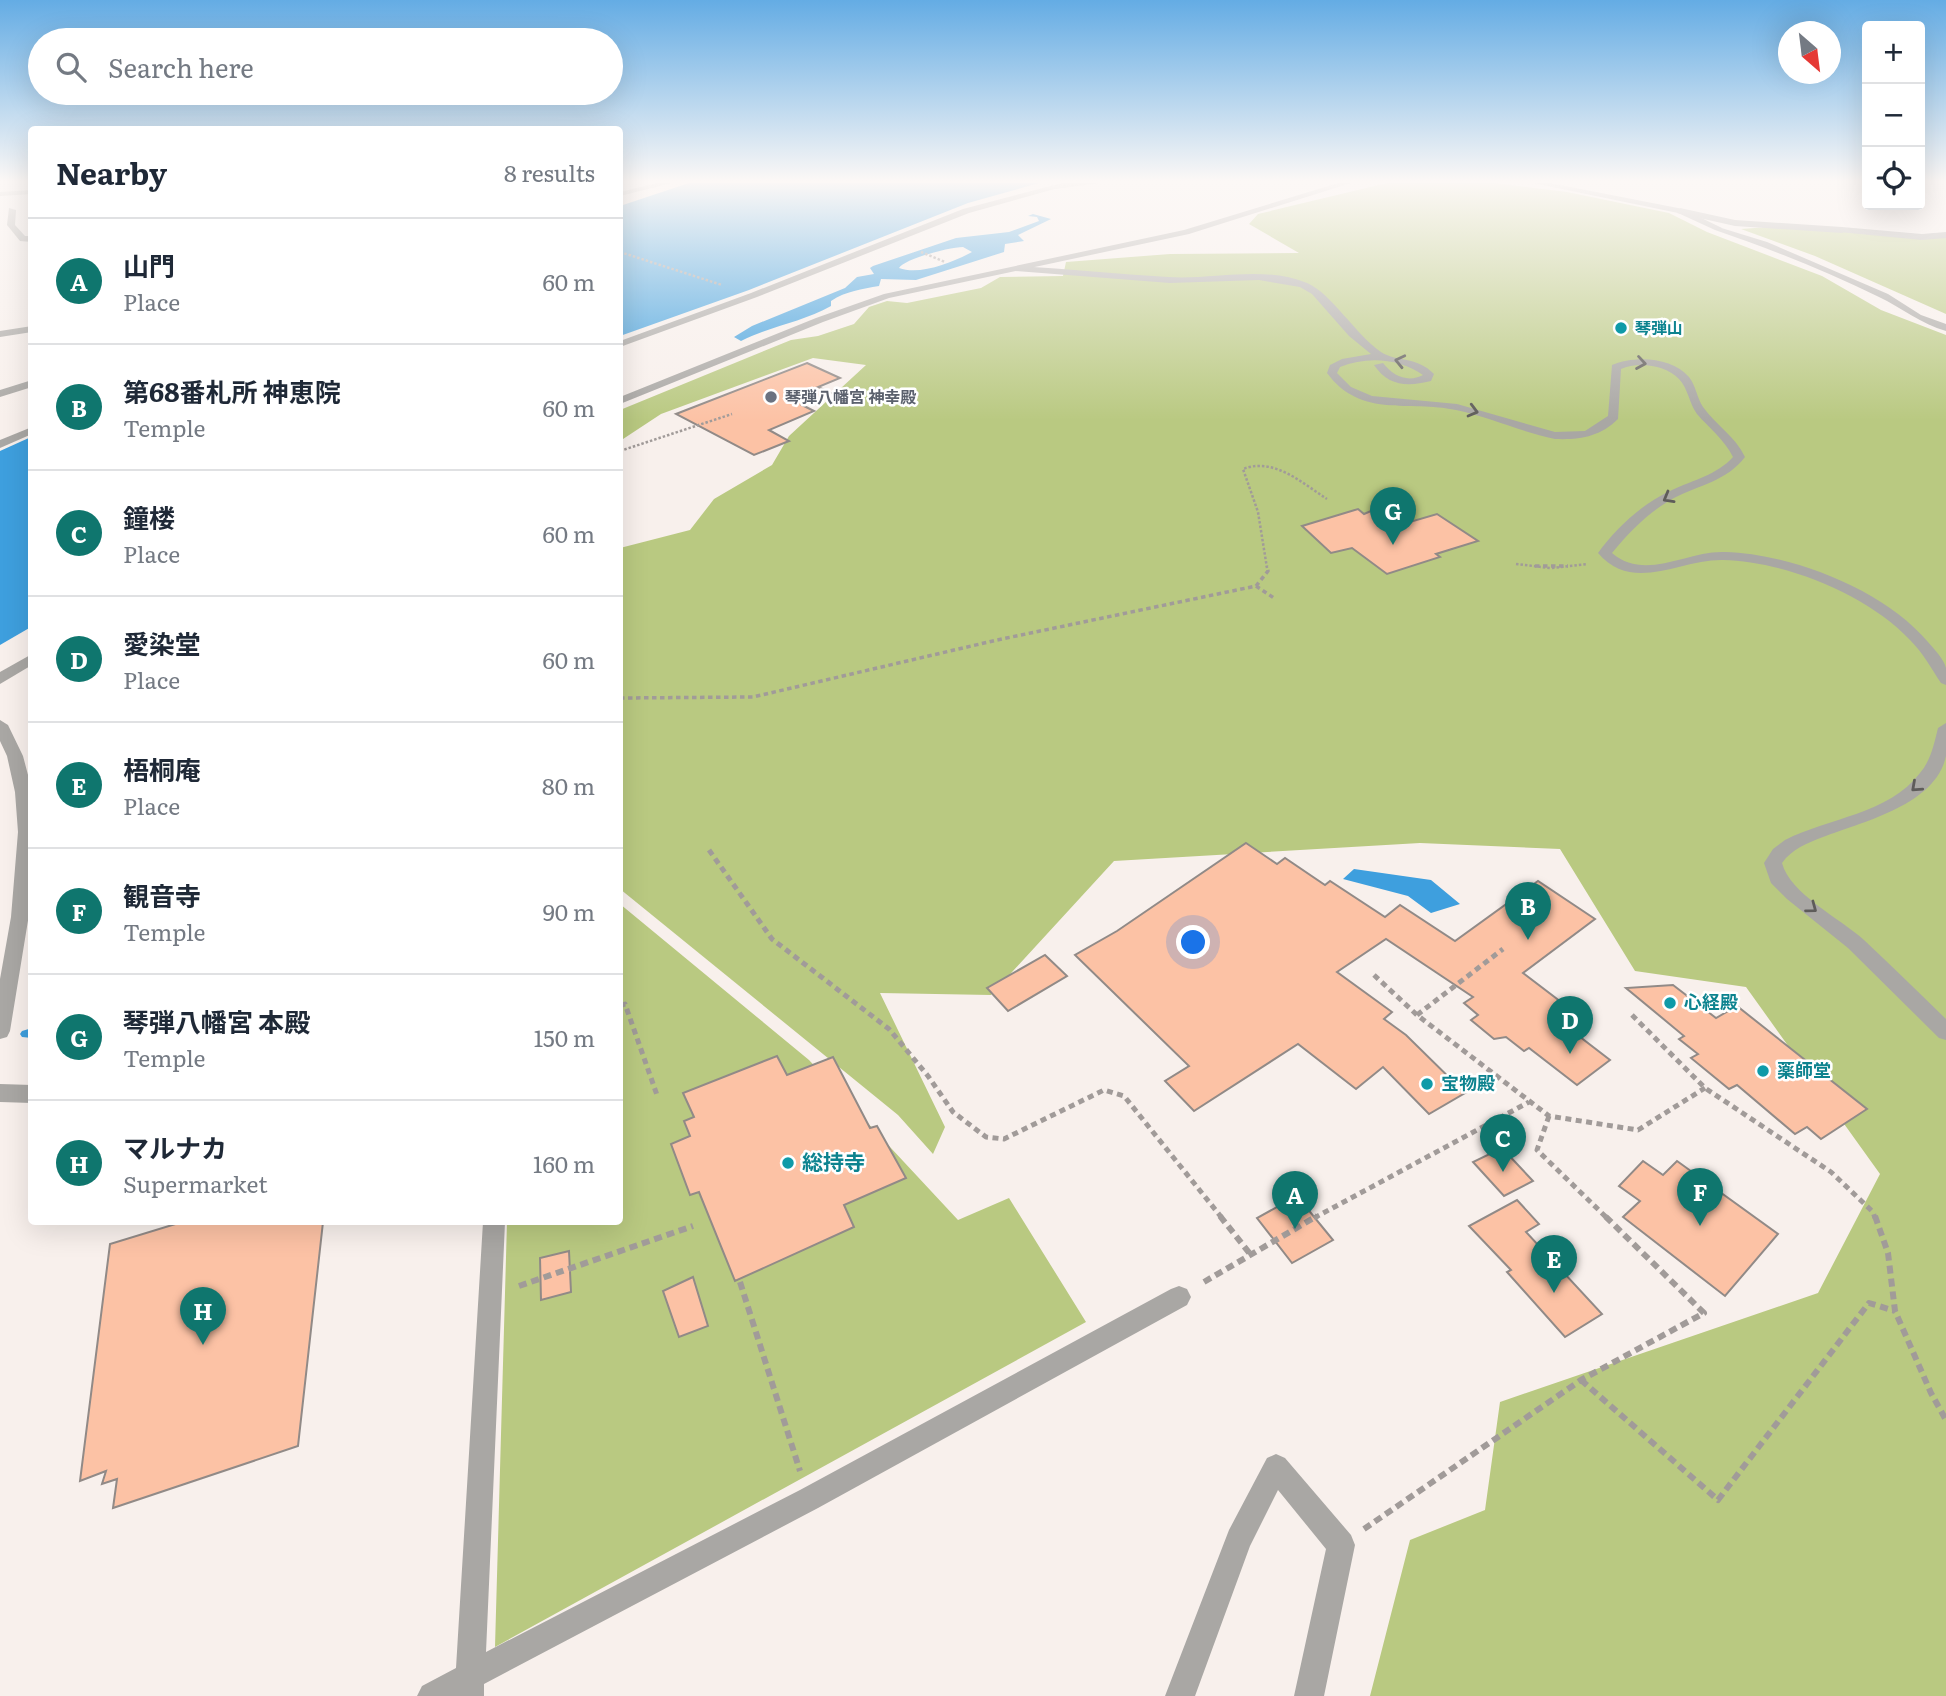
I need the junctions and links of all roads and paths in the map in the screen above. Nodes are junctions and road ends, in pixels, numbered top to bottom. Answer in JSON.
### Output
{"nodes":[{"id":1,"x":651,"y":262,"type":"edge"},
{"id":2,"x":837,"y":262,"type":"edge"},
{"id":3,"x":1049,"y":262,"type":"edge"},
{"id":4,"x":1806,"y":262,"type":"edge"},
{"id":5,"x":1018,"y":269,"type":"junction"},
{"id":6,"x":721,"y":285,"type":"dead end"},
{"id":7,"x":1946,"y":328,"type":"edge"},
{"id":8,"x":28,"y":330,"type":"edge"},
{"id":9,"x":0,"y":334,"type":"edge"},
{"id":10,"x":623,"y":343,"type":"edge"},
{"id":11,"x":28,"y":384,"type":"edge"},
{"id":12,"x":0,"y":394,"type":"edge"},
{"id":13,"x":623,"y":400,"type":"edge"},
{"id":14,"x":732,"y":414,"type":"dead end"},
{"id":15,"x":28,"y":432,"type":"edge"},
{"id":16,"x":0,"y":444,"type":"edge"},
{"id":17,"x":623,"y":450,"type":"edge"},
{"id":18,"x":1327,"y":499,"type":"dead end"},
{"id":19,"x":1605,"y":553,"type":"junction"},
{"id":20,"x":1516,"y":564,"type":"dead end"},
{"id":21,"x":1256,"y":586,"type":"junction"},
{"id":22,"x":1274,"y":598,"type":"dead end"},
{"id":23,"x":28,"y":661,"type":"edge"},
{"id":24,"x":0,"y":679,"type":"edge"},
{"id":25,"x":1946,"y":680,"type":"edge"},
{"id":26,"x":623,"y":698,"type":"edge"},
{"id":27,"x":0,"y":725,"type":"edge"},
{"id":28,"x":1946,"y":728,"type":"edge"},
{"id":29,"x":709,"y":850,"type":"dead end"},
{"id":30,"x":1503,"y":949,"type":"dead end"},
{"id":31,"x":1374,"y":975,"type":"dead end"},
{"id":32,"x":623,"y":1005,"type":"edge"},
{"id":33,"x":1418,"y":1015,"type":"junction"},
{"id":34,"x":1632,"y":1015,"type":"dead end"},
{"id":35,"x":0,"y":1031,"type":"edge"},
{"id":36,"x":1946,"y":1032,"type":"edge"},
{"id":37,"x":1705,"y":1088,"type":"junction"},
{"id":38,"x":0,"y":1093,"type":"edge"},
{"id":39,"x":28,"y":1094,"type":"edge"},
{"id":40,"x":657,"y":1095,"type":"dead end"},
{"id":41,"x":1529,"y":1102,"type":"junction"},
{"id":42,"x":1549,"y":1116,"type":"junction"},
{"id":43,"x":494,"y":1225,"type":"edge"},
{"id":44,"x":693,"y":1226,"type":"dead end"},
{"id":45,"x":1251,"y":1255,"type":"junction"},
{"id":46,"x":740,"y":1282,"type":"dead end"},
{"id":47,"x":491,"y":1296,"type":"junction"},
{"id":48,"x":1179,"y":1297,"type":"joint"},
{"id":49,"x":1895,"y":1311,"type":"junction"},
{"id":50,"x":1581,"y":1380,"type":"junction"},
{"id":51,"x":1946,"y":1420,"type":"edge"},
{"id":52,"x":809,"y":1499,"type":"junction"},
{"id":53,"x":1341,"y":1545,"type":"junction"},
{"id":54,"x":469,"y":1687,"type":"edge"},
{"id":55,"x":432,"y":1696,"type":"edge"},
{"id":56,"x":1180,"y":1696,"type":"edge"},
{"id":57,"x":1309,"y":1696,"type":"edge"}],
"edges":[{"from":1,"to":6,"type":"path"},
{"from":2,"to":10,"type":"street"},
{"from":3,"to":5,"type":"street"},
{"from":4,"to":7,"type":"street"},
{"from":5,"to":13,"type":"street"},
{"from":5,"to":19,"type":"street","one_way":true},
{"from":8,"to":9,"type":"street"},
{"from":11,"to":12,"type":"street"},
{"from":14,"to":17,"type":"path"},
{"from":15,"to":16,"type":"street"},
{"from":18,"to":21,"type":"path"},
{"from":19,"to":20,"type":"path"},
{"from":19,"to":25,"type":"street"},
{"from":21,"to":22,"type":"path"},
{"from":21,"to":26,"type":"path"},
{"from":23,"to":24,"type":"street"},
{"from":27,"to":35,"type":"street"},
{"from":28,"to":36,"type":"street","one_way":true},
{"from":29,"to":45,"type":"path"},
{"from":30,"to":33,"type":"path"},
{"from":31,"to":33,"type":"path"},
{"from":32,"to":40,"type":"path"},
{"from":33,"to":41,"type":"path"},
{"from":34,"to":37,"type":"path"},
{"from":37,"to":42,"type":"path"},
{"from":37,"to":49,"type":"path"},
{"from":38,"to":39,"type":"street"},
{"from":41,"to":42,"type":"path"},
{"from":41,"to":45,"type":"path"},
{"from":42,"to":50,"type":"path"},
{"from":43,"to":47,"type":"street"},
{"from":44,"to":47,"type":"path"},
{"from":45,"to":48,"type":"path"},
{"from":46,"to":52,"type":"path"},
{"from":47,"to":54,"type":"street"},
{"from":48,"to":52,"type":"street"},
{"from":49,"to":50,"type":"path"},
{"from":49,"to":51,"type":"path"},
{"from":50,"to":53,"type":"path"},
{"from":52,"to":54,"type":"street"},
{"from":53,"to":56,"type":"street"},
{"from":53,"to":57,"type":"street"},
{"from":54,"to":55,"type":"street"}]}
